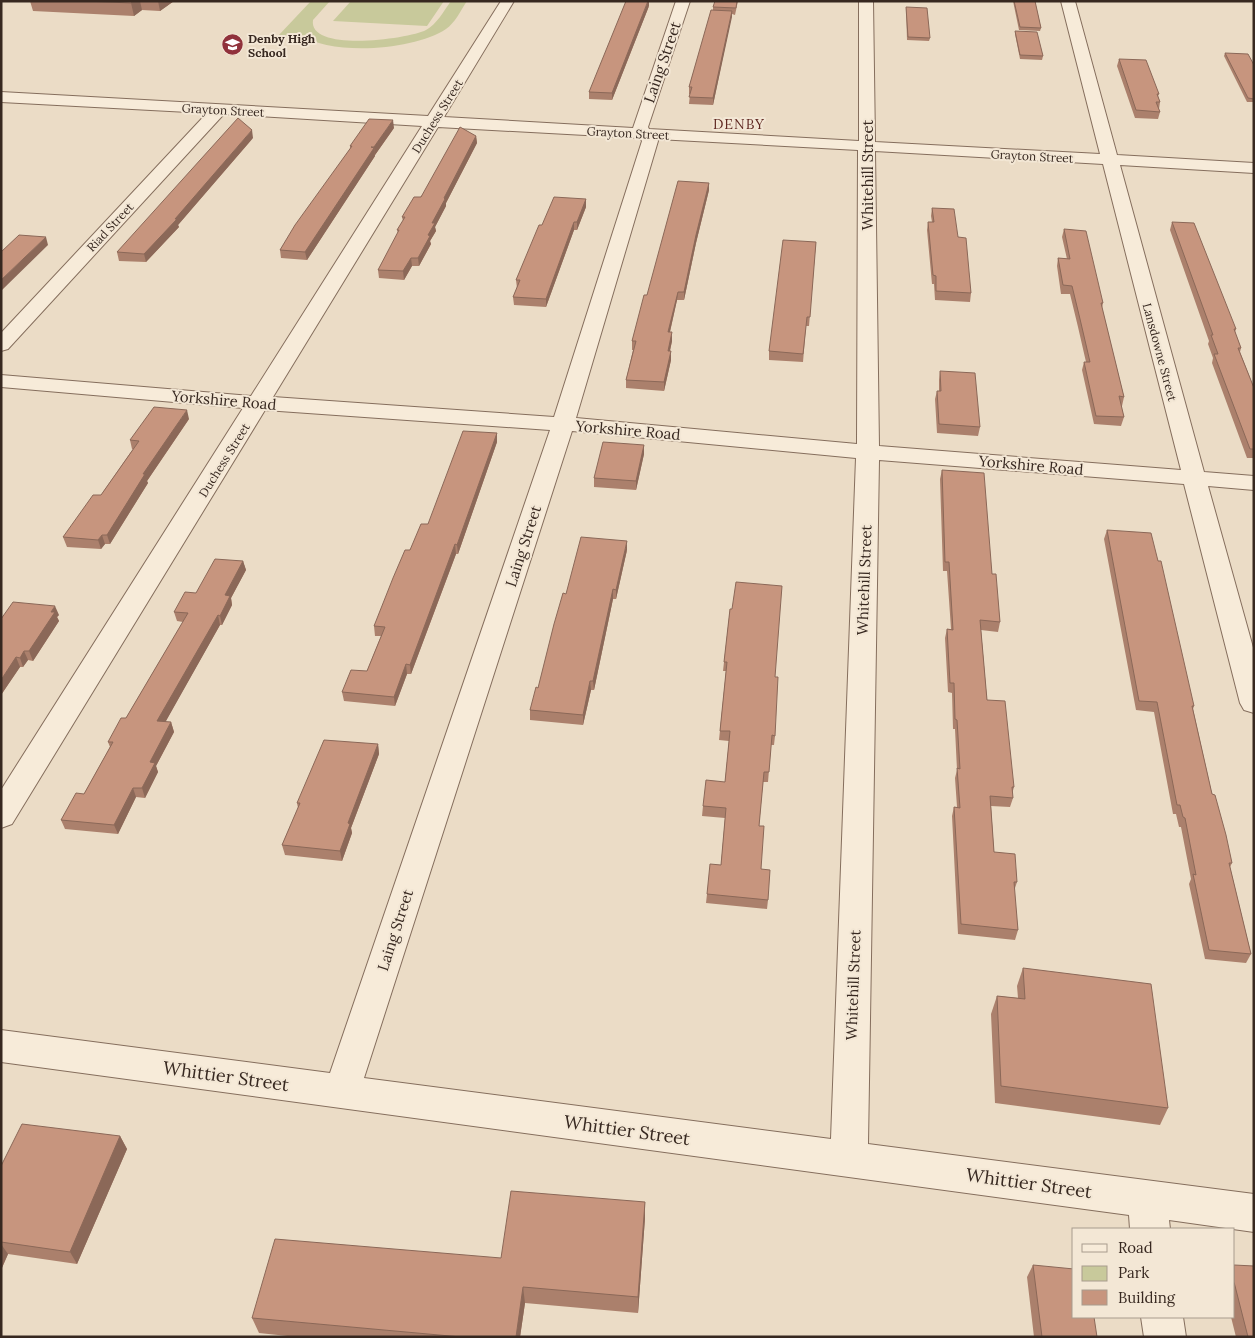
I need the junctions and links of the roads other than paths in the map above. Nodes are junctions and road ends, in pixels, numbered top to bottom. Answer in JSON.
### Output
{"nodes":[{"id":1,"x":508,"y":1,"type":"edge"},
{"id":2,"x":683,"y":1,"type":"edge"},
{"id":3,"x":866,"y":1,"type":"edge"},
{"id":4,"x":1068,"y":1,"type":"edge"},
{"id":5,"x":5,"y":100,"type":"edge"},
{"id":6,"x":220,"y":109,"type":"junction"},
{"id":7,"x":434,"y":122,"type":"junction"},
{"id":8,"x":645,"y":134,"type":"junction"},
{"id":9,"x":867,"y":146,"type":"junction"},
{"id":10,"x":1110,"y":160,"type":"junction"},
{"id":11,"x":1254,"y":168,"type":"edge"},
{"id":12,"x":1,"y":345,"type":"edge"},
{"id":13,"x":1,"y":381,"type":"edge"},
{"id":14,"x":259,"y":403,"type":"junction"},
{"id":15,"x":563,"y":424,"type":"junction"},
{"id":16,"x":868,"y":452,"type":"junction"},
{"id":17,"x":1193,"y":478,"type":"junction"},
{"id":18,"x":1254,"y":482,"type":"edge"},
{"id":19,"x":1254,"y":703,"type":"edge"},
{"id":20,"x":1,"y":816,"type":"edge"},
{"id":21,"x":1,"y":1046,"type":"edge"},
{"id":22,"x":342,"y":1091,"type":"junction"},
{"id":23,"x":849,"y":1159,"type":"junction"},
{"id":24,"x":1254,"y":1213,"type":"edge"},
{"id":25,"x":1148,"y":1214,"type":"edge"},
{"id":26,"x":1162,"y":1318,"type":"edge"},
{"id":27,"x":1165,"y":1337,"type":"edge"}],
"edges":[{"from":1,"to":7,"type":"street","name":"Duchess Street"},
{"from":2,"to":8,"type":"street","name":"Laing Street"},
{"from":3,"to":9,"type":"street","name":"Whitehill Street"},
{"from":4,"to":10,"type":"street","name":"Lansdowne Street"},
{"from":5,"to":6,"type":"street","name":"Grayton Street"},
{"from":6,"to":7,"type":"street","name":"Grayton Street"},
{"from":6,"to":12,"type":"street","name":"Riad Street"},
{"from":7,"to":8,"type":"street","name":"Grayton Street"},
{"from":7,"to":14,"type":"street","name":"Duchess Street"},
{"from":8,"to":9,"type":"street","name":"Grayton Street"},
{"from":8,"to":15,"type":"street","name":"Laing Street"},
{"from":9,"to":10,"type":"street","name":"Grayton Street"},
{"from":9,"to":16,"type":"street","name":"Whitehill Street"},
{"from":10,"to":11,"type":"street","name":"Grayton Street"},
{"from":10,"to":17,"type":"street","name":"Lansdowne Street"},
{"from":13,"to":14,"type":"street","name":"Yorkshire Road"},
{"from":14,"to":15,"type":"street","name":"Yorkshire Road"},
{"from":14,"to":20,"type":"street","name":"Duchess Street"},
{"from":15,"to":16,"type":"street","name":"Yorkshire Road"},
{"from":15,"to":22,"type":"street","name":"Laing Street"},
{"from":16,"to":17,"type":"street","name":"Yorkshire Road"},
{"from":16,"to":23,"type":"street","name":"Whitehill Street"},
{"from":17,"to":18,"type":"street","name":"Yorkshire Road"},
{"from":17,"to":19,"type":"street","name":"Lansdowne Street"},
{"from":21,"to":22,"type":"street","name":"Whittier Street"},
{"from":22,"to":23,"type":"street","name":"Whittier Street"},
{"from":23,"to":25,"type":"street","name":"Whittier Street"},
{"from":24,"to":25,"type":"street","name":"Whittier Street"},
{"from":26,"to":27,"type":"street"}]}
